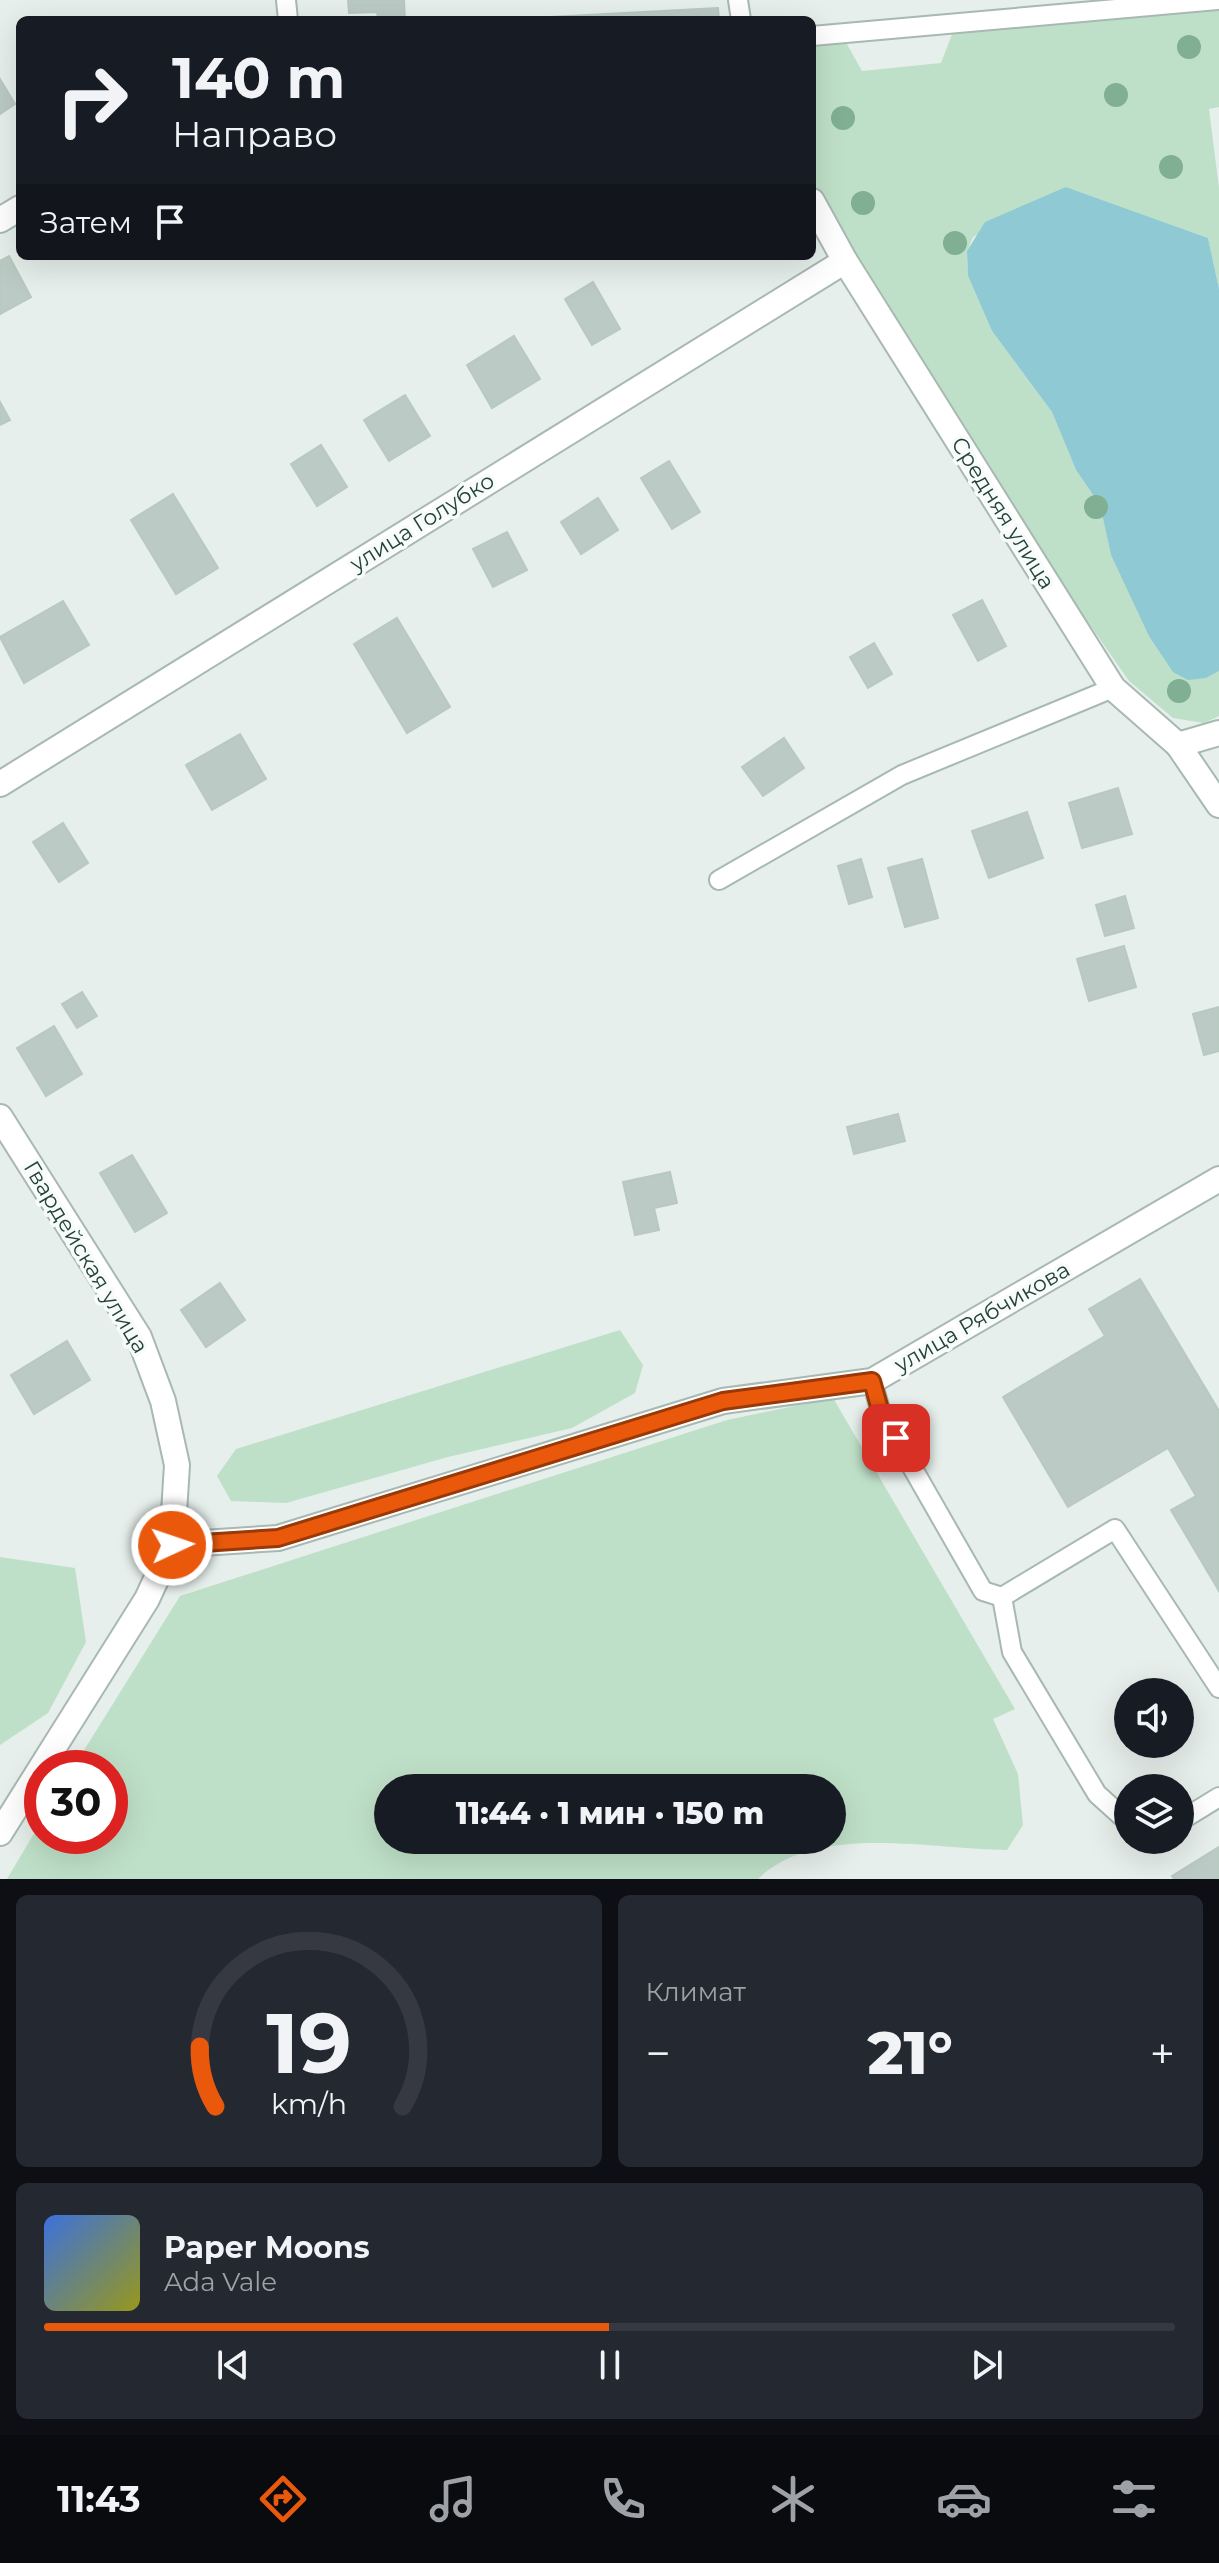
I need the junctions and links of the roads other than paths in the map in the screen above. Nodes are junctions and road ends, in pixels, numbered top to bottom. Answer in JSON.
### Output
{"nodes":[{"id":1,"x":1217,"y":0,"type":"edge"},
{"id":2,"x":816,"y":36,"type":"edge"},
{"id":3,"x":816,"y":208,"type":"edge"},
{"id":4,"x":845,"y":261,"type":"junction"},
{"id":5,"x":1113,"y":688,"type":"junction"},
{"id":6,"x":1219,"y":733,"type":"edge"},
{"id":7,"x":1178,"y":745,"type":"junction"},
{"id":8,"x":0,"y":784,"type":"edge"},
{"id":9,"x":1219,"y":805,"type":"edge"},
{"id":10,"x":719,"y":880,"type":"dead end"},
{"id":11,"x":0,"y":1117,"type":"edge"},
{"id":12,"x":1219,"y":1179,"type":"edge"},
{"id":13,"x":872,"y":1381,"type":"junction"},
{"id":14,"x":172,"y":1545,"type":"junction"},
{"id":15,"x":1002,"y":1597,"type":"junction"},
{"id":16,"x":1219,"y":1688,"type":"edge"},
{"id":17,"x":1219,"y":1797,"type":"edge"},
{"id":18,"x":1114,"y":1809,"type":"edge"},
{"id":19,"x":1194,"y":1812,"type":"edge"},
{"id":20,"x":0,"y":1833,"type":"edge"}],
"edges":[{"from":1,"to":2,"type":"lane"},
{"from":3,"to":4,"type":"street","name":"Средняя улица"},
{"from":4,"to":5,"type":"street","name":"Средняя улица"},
{"from":4,"to":8,"type":"street","name":"улица Голубко"},
{"from":5,"to":7,"type":"street","name":"Средняя улица"},
{"from":5,"to":10,"type":"lane"},
{"from":6,"to":7,"type":"street"},
{"from":7,"to":9,"type":"street","name":"Средняя улица"},
{"from":11,"to":14,"type":"street","name":"Гвардейская улица"},
{"from":12,"to":13,"type":"street","name":"улица Рябчикова"},
{"from":13,"to":14,"type":"street","name":"улица Рябчикова"},
{"from":13,"to":15,"type":"lane"},
{"from":14,"to":20,"type":"street"},
{"from":15,"to":16,"type":"lane"},
{"from":15,"to":18,"type":"lane"},
{"from":17,"to":19,"type":"lane"}]}
